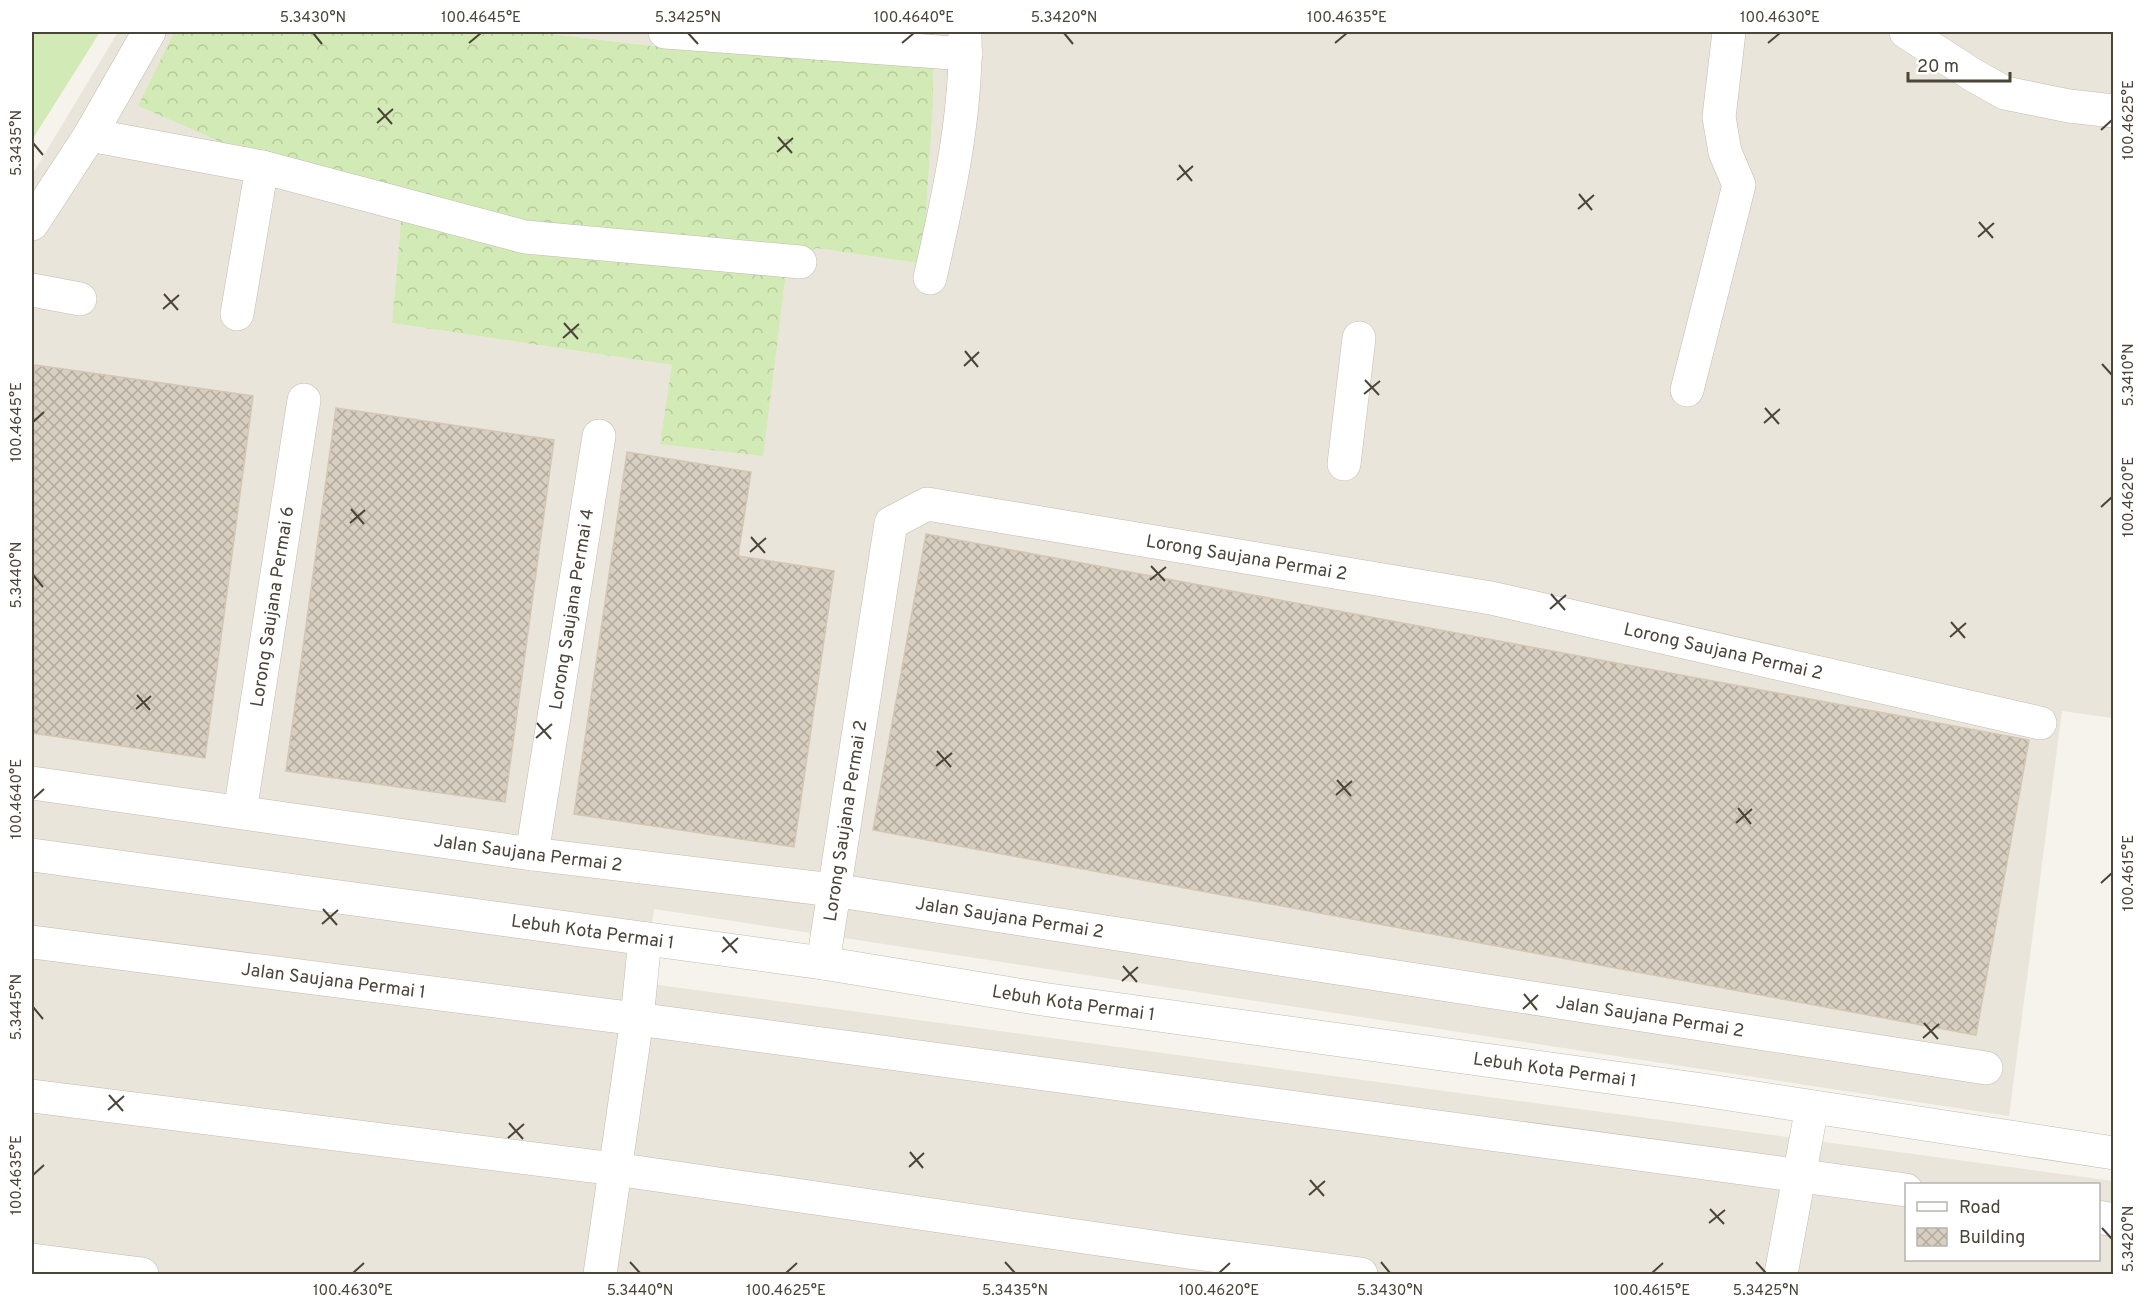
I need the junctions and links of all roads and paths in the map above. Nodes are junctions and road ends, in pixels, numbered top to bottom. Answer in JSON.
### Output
{"nodes":[{"id":1,"x":149,"y":32,"type":"edge"},
{"id":2,"x":665,"y":32,"type":"edge"},
{"id":3,"x":1730,"y":32,"type":"edge"},
{"id":4,"x":1906,"y":32,"type":"edge"},
{"id":5,"x":966,"y":43,"type":"edge"},
{"id":6,"x":2114,"y":111,"type":"edge"},
{"id":7,"x":90,"y":135,"type":"junction"},
{"id":8,"x":262,"y":167,"type":"junction"},
{"id":9,"x":32,"y":224,"type":"edge"},
{"id":10,"x":800,"y":262,"type":"dead end"},
{"id":11,"x":930,"y":278,"type":"dead end"},
{"id":12,"x":32,"y":290,"type":"edge"},
{"id":13,"x":80,"y":299,"type":"dead end"},
{"id":14,"x":237,"y":314,"type":"dead end"},
{"id":15,"x":1359,"y":338,"type":"dead end"},
{"id":16,"x":1687,"y":390,"type":"dead end"},
{"id":17,"x":304,"y":400,"type":"dead end"},
{"id":18,"x":599,"y":436,"type":"dead end"},
{"id":19,"x":1344,"y":464,"type":"dead end"},
{"id":20,"x":2040,"y":723,"type":"dead end"},
{"id":21,"x":32,"y":783,"type":"edge"},
{"id":22,"x":240,"y":812,"type":"junction"},
{"id":23,"x":532,"y":854,"type":"junction"},
{"id":24,"x":32,"y":855,"type":"edge"},
{"id":25,"x":833,"y":890,"type":"junction"},
{"id":26,"x":645,"y":939,"type":"junction"},
{"id":27,"x":32,"y":942,"type":"edge"},
{"id":28,"x":823,"y":963,"type":"junction"},
{"id":29,"x":637,"y":1019,"type":"junction"},
{"id":30,"x":1986,"y":1068,"type":"dead end"},
{"id":31,"x":32,"y":1096,"type":"edge"},
{"id":32,"x":1812,"y":1107,"type":"junction"},
{"id":33,"x":2114,"y":1153,"type":"edge"},
{"id":34,"x":615,"y":1169,"type":"junction"},
{"id":35,"x":1799,"y":1175,"type":"junction"},
{"id":36,"x":1905,"y":1190,"type":"edge"},
{"id":37,"x":32,"y":1260,"type":"edge"},
{"id":38,"x":1187,"y":1263,"type":"edge"},
{"id":39,"x":142,"y":1275,"type":"edge"},
{"id":40,"x":600,"y":1275,"type":"edge"},
{"id":41,"x":1360,"y":1275,"type":"edge"},
{"id":42,"x":1781,"y":1275,"type":"edge"}],
"edges":[{"from":1,"to":7,"type":"street"},
{"from":2,"to":5,"type":"street"},
{"from":3,"to":16,"type":"street"},
{"from":4,"to":6,"type":"street"},
{"from":5,"to":11,"type":"street"},
{"from":7,"to":8,"type":"street"},
{"from":7,"to":9,"type":"street"},
{"from":8,"to":10,"type":"street"},
{"from":8,"to":14,"type":"street"},
{"from":12,"to":13,"type":"street"},
{"from":15,"to":19,"type":"street"},
{"from":17,"to":22,"type":"street","name":"Lorong Saujana Permai 6"},
{"from":18,"to":23,"type":"street","name":"Lorong Saujana Permai 4"},
{"from":20,"to":25,"type":"street","name":"Lorong Saujana Permai 2"},
{"from":21,"to":22,"type":"street","name":"Jalan Saujana Permai 2"},
{"from":22,"to":23,"type":"street","name":"Jalan Saujana Permai 2"},
{"from":23,"to":25,"type":"street","name":"Jalan Saujana Permai 2"},
{"from":24,"to":26,"type":"street","name":"Lebuh Kota Permai 1"},
{"from":25,"to":28,"type":"street","name":"Lorong Saujana Permai 2"},
{"from":25,"to":30,"type":"street","name":"Jalan Saujana Permai 2"},
{"from":26,"to":28,"type":"street","name":"Lebuh Kota Permai 1"},
{"from":26,"to":29,"type":"street"},
{"from":27,"to":29,"type":"street","name":"Jalan Saujana Permai 1"},
{"from":28,"to":32,"type":"street","name":"Lebuh Kota Permai 1"},
{"from":29,"to":34,"type":"street"},
{"from":29,"to":35,"type":"street"},
{"from":31,"to":34,"type":"street"},
{"from":32,"to":33,"type":"street","name":"Lebuh Kota Permai 1"},
{"from":32,"to":35,"type":"street"},
{"from":34,"to":38,"type":"street"},
{"from":34,"to":40,"type":"street"},
{"from":35,"to":36,"type":"street"},
{"from":35,"to":42,"type":"street"},
{"from":37,"to":39,"type":"street"},
{"from":38,"to":41,"type":"street"}]}
